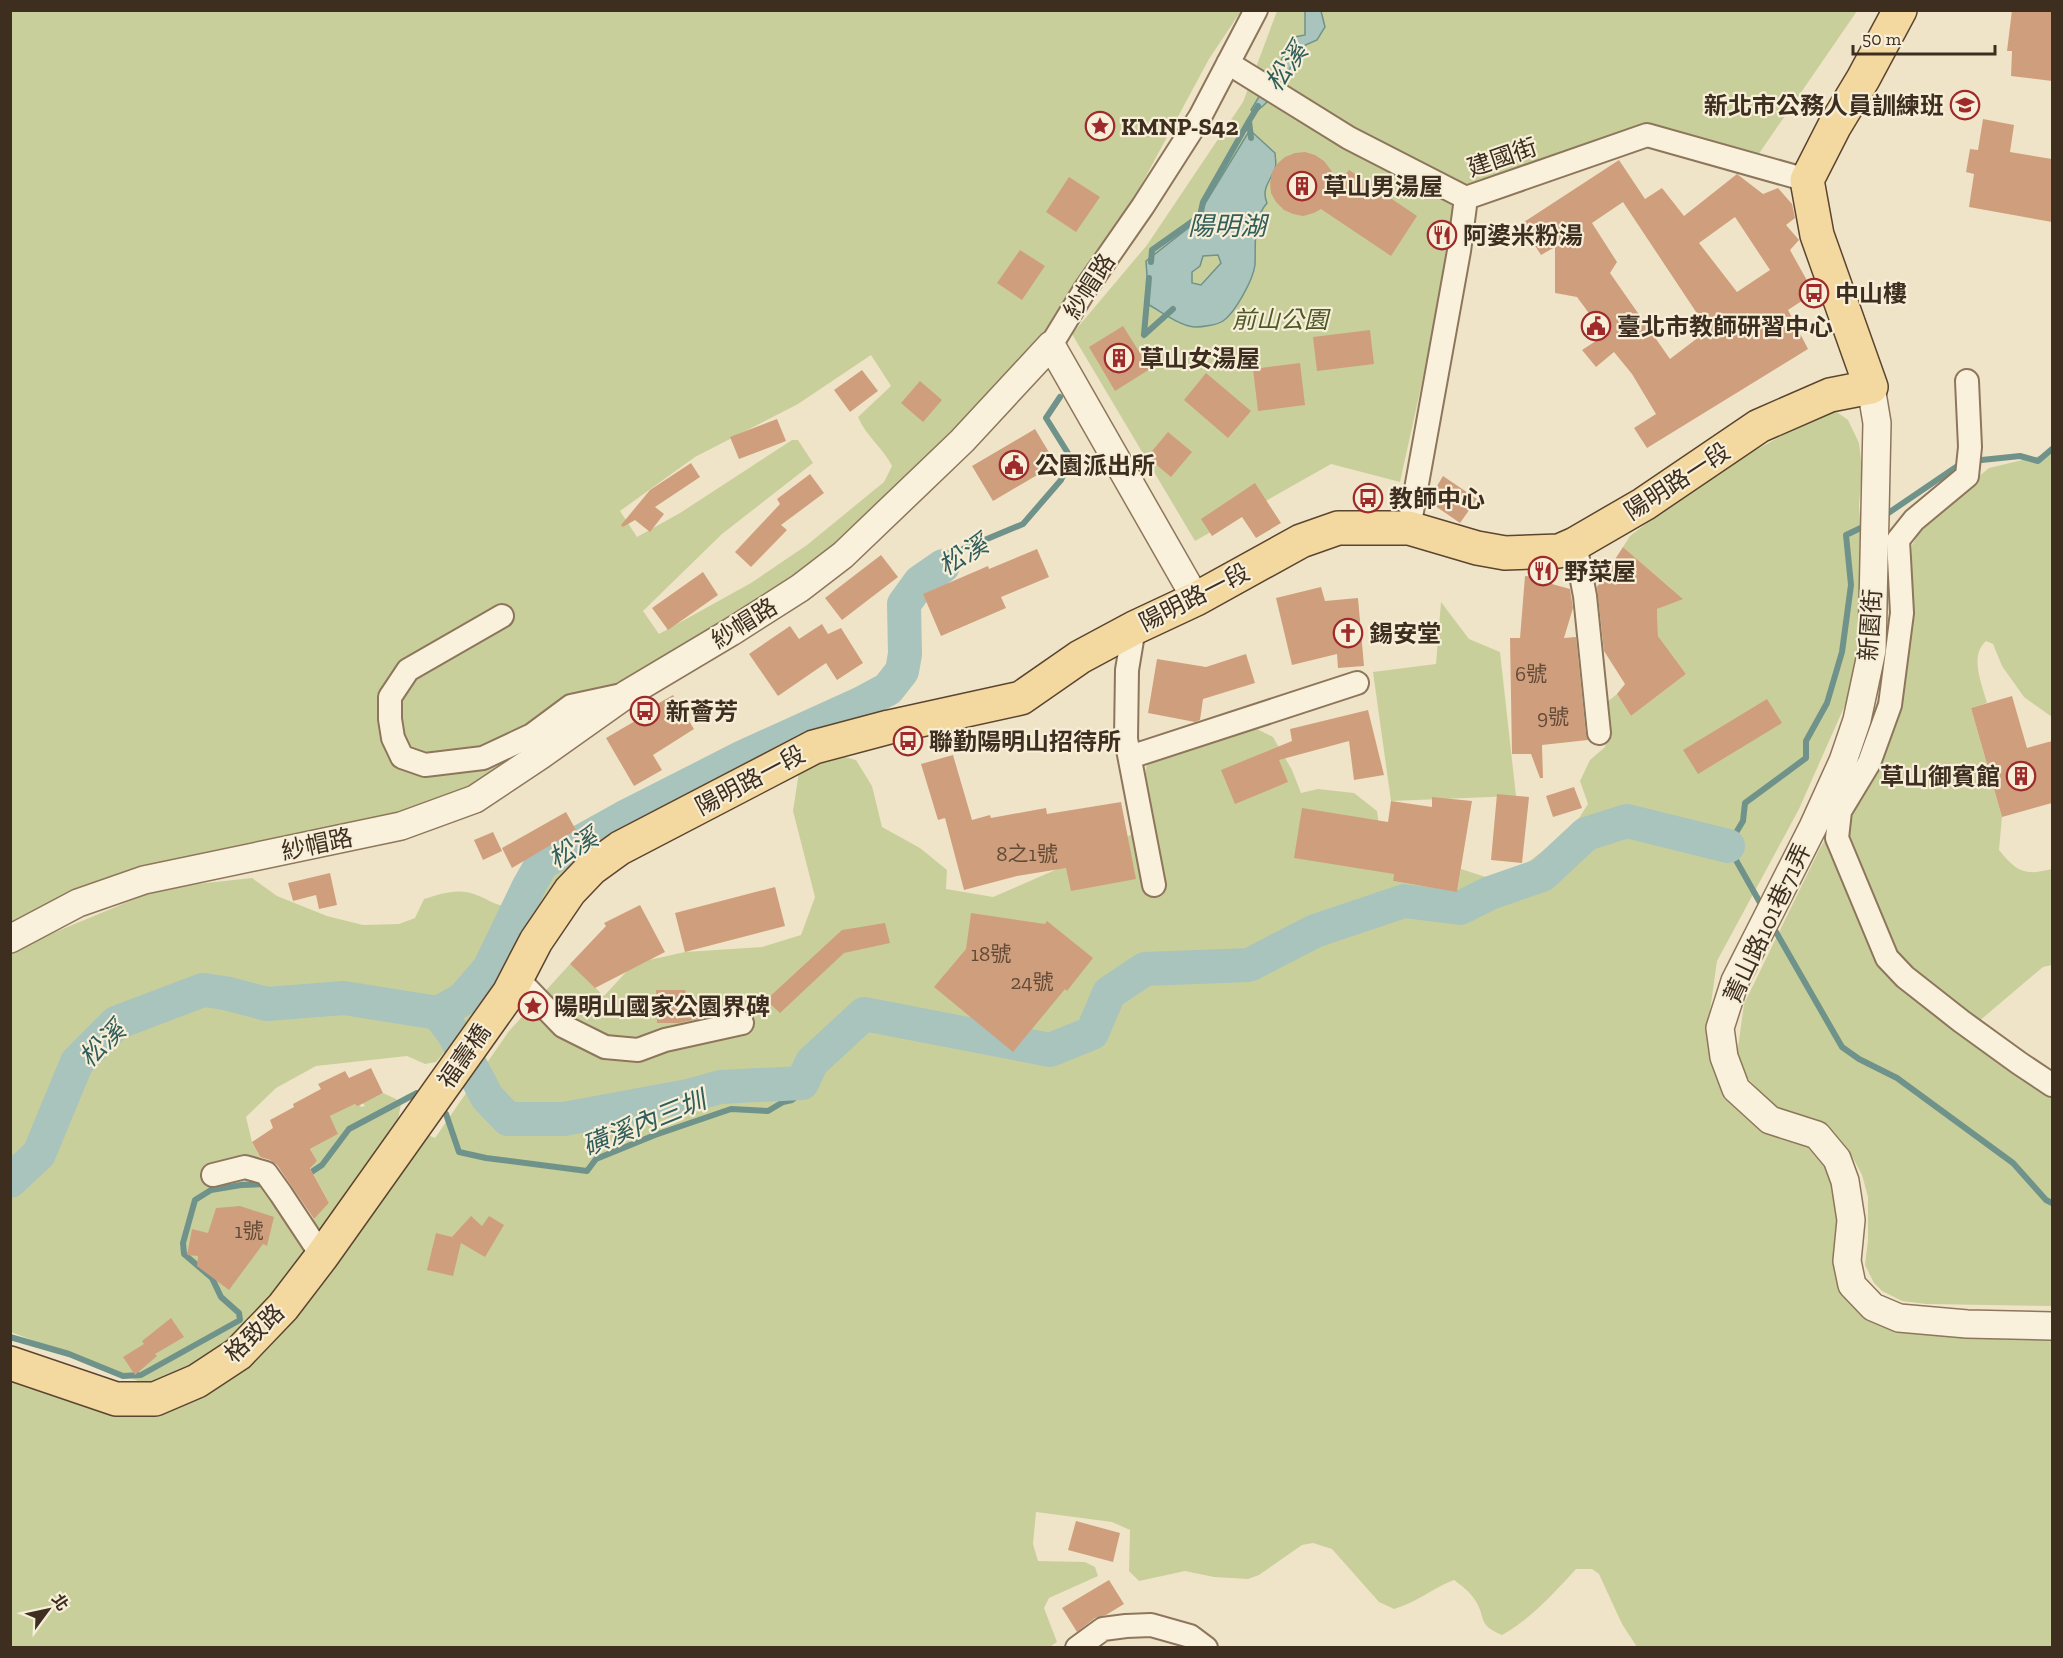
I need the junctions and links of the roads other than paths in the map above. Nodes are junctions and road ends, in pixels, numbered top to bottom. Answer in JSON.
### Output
{"nodes":[{"id":1,"x":1256,"y":10,"type":"edge"},
{"id":2,"x":1900,"y":10,"type":"edge"},
{"id":3,"x":1228,"y":63,"type":"junction"},
{"id":4,"x":1807,"y":180,"type":"junction"},
{"id":5,"x":1466,"y":198,"type":"junction"},
{"id":6,"x":1051,"y":345,"type":"junction"},
{"id":7,"x":1967,"y":381,"type":"dead end"},
{"id":8,"x":1870,"y":387,"type":"junction"},
{"id":9,"x":1409,"y":528,"type":"junction"},
{"id":10,"x":1575,"y":544,"type":"junction"},
{"id":11,"x":1196,"y":598,"type":"junction"},
{"id":12,"x":502,"y":616,"type":"dead end"},
{"id":13,"x":1134,"y":628,"type":"junction"},
{"id":14,"x":1357,"y":683,"type":"dead end"},
{"id":15,"x":627,"y":694,"type":"junction"},
{"id":16,"x":1599,"y":733,"type":"dead end"},
{"id":17,"x":1130,"y":757,"type":"junction"},
{"id":18,"x":1825,"y":833,"type":"junction"},
{"id":19,"x":1154,"y":885,"type":"dead end"},
{"id":20,"x":10,"y":939,"type":"edge"},
{"id":21,"x":513,"y":986,"type":"junction"},
{"id":22,"x":742,"y":1023,"type":"dead end"},
{"id":23,"x":2052,"y":1085,"type":"edge"},
{"id":24,"x":419,"y":1119,"type":"joint"},
{"id":25,"x":213,"y":1175,"type":"dead end"},
{"id":26,"x":322,"y":1256,"type":"junction"},
{"id":27,"x":2052,"y":1326,"type":"edge"},
{"id":28,"x":10,"y":1363,"type":"edge"},
{"id":29,"x":1077,"y":1647,"type":"edge"},
{"id":30,"x":1206,"y":1647,"type":"edge"}],
"edges":[{"from":1,"to":3,"type":"street","name":"紗帽路"},
{"from":2,"to":4,"type":"main road"},
{"from":3,"to":5,"type":"street"},
{"from":3,"to":6,"type":"street","name":"紗帽路"},
{"from":4,"to":5,"type":"street","name":"建國街"},
{"from":4,"to":8,"type":"main road"},
{"from":5,"to":9,"type":"street","name":"建國街"},
{"from":6,"to":11,"type":"street"},
{"from":6,"to":15,"type":"street","name":"紗帽路"},
{"from":7,"to":18,"type":"street","name":"新園街"},
{"from":8,"to":10,"type":"main road","name":"陽明路一段"},
{"from":8,"to":18,"type":"street","name":"新園街"},
{"from":9,"to":10,"type":"main road","name":"陽明路一段"},
{"from":9,"to":11,"type":"main road","name":"陽明路一段"},
{"from":10,"to":16,"type":"street"},
{"from":11,"to":13,"type":"main road","name":"陽明路一段"},
{"from":12,"to":15,"type":"street"},
{"from":13,"to":17,"type":"street"},
{"from":13,"to":21,"type":"main road","name":"陽明路一段"},
{"from":14,"to":17,"type":"street"},
{"from":15,"to":20,"type":"street","name":"紗帽路"},
{"from":17,"to":19,"type":"street"},
{"from":18,"to":23,"type":"street"},
{"from":18,"to":27,"type":"street","name":"菁山路101巷71弄"},
{"from":21,"to":22,"type":"street"},
{"from":21,"to":24,"type":"main road","name":"福壽橋"},
{"from":24,"to":26,"type":"main road","name":"格致路"},
{"from":25,"to":26,"type":"street"},
{"from":26,"to":28,"type":"main road","name":"格致路"},
{"from":29,"to":30,"type":"street"}]}
